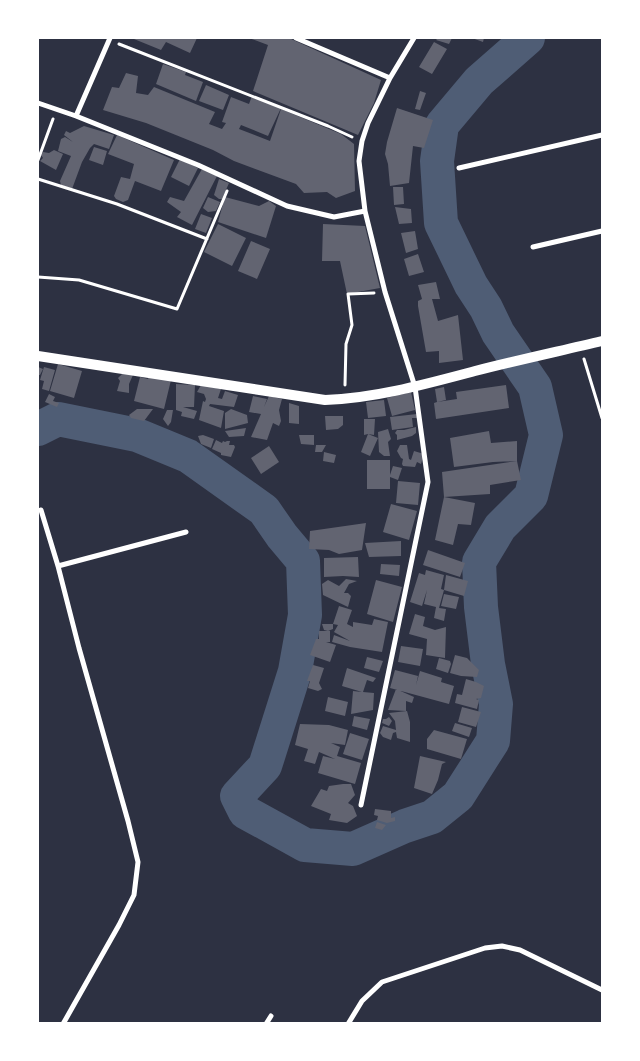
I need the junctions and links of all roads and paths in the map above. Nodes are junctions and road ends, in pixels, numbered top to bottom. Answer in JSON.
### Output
{"nodes":[{"id":1,"x":296,"y":38,"type":"edge"},
{"id":2,"x":414,"y":38,"type":"edge"},
{"id":3,"x":109,"y":39,"type":"edge"},
{"id":4,"x":390,"y":78,"type":"junction"},
{"id":5,"x":38,"y":103,"type":"edge"},
{"id":6,"x":56,"y":110,"type":"junction"},
{"id":7,"x":76,"y":116,"type":"junction"},
{"id":8,"x":602,"y":135,"type":"edge"},
{"id":9,"x":362,"y":141,"type":"junction"},
{"id":10,"x":38,"y":160,"type":"edge"},
{"id":11,"x":459,"y":168,"type":"dead end"},
{"id":12,"x":38,"y":179,"type":"edge"},
{"id":13,"x":233,"y":182,"type":"junction"},
{"id":14,"x":364,"y":211,"type":"junction"},
{"id":15,"x":602,"y":231,"type":"edge"},
{"id":16,"x":206,"y":238,"type":"junction"},
{"id":17,"x":533,"y":247,"type":"dead end"},
{"id":18,"x":38,"y":277,"type":"edge"},
{"id":19,"x":385,"y":292,"type":"junction"},
{"id":20,"x":602,"y":341,"type":"edge"},
{"id":21,"x":38,"y":356,"type":"edge"},
{"id":22,"x":586,"y":365,"type":"dead end"},
{"id":23,"x":415,"y":387,"type":"junction"},
{"id":24,"x":345,"y":398,"type":"junction"},
{"id":25,"x":602,"y":418,"type":"edge"},
{"id":26,"x":41,"y":510,"type":"dead end"},
{"id":27,"x":186,"y":532,"type":"dead end"},
{"id":28,"x":58,"y":566,"type":"junction"},
{"id":29,"x":361,"y":805,"type":"dead end"},
{"id":30,"x":602,"y":990,"type":"edge"},
{"id":31,"x":270,"y":1016,"type":"dead end"},
{"id":32,"x":63,"y":1023,"type":"edge"},
{"id":33,"x":266,"y":1024,"type":"edge"},
{"id":34,"x":348,"y":1024,"type":"edge"}],
"edges":[{"from":1,"to":4,"type":"street"},
{"from":2,"to":4,"type":"street"},
{"from":3,"to":7,"type":"street"},
{"from":3,"to":9,"type":"path"},
{"from":4,"to":9,"type":"street"},
{"from":5,"to":6,"type":"street"},
{"from":6,"to":7,"type":"street"},
{"from":6,"to":10,"type":"path"},
{"from":7,"to":13,"type":"street"},
{"from":8,"to":11,"type":"street"},
{"from":9,"to":14,"type":"street"},
{"from":12,"to":16,"type":"path"},
{"from":13,"to":14,"type":"street"},
{"from":13,"to":16,"type":"path"},
{"from":14,"to":19,"type":"street"},
{"from":15,"to":17,"type":"street"},
{"from":16,"to":18,"type":"path"},
{"from":19,"to":23,"type":"street"},
{"from":19,"to":24,"type":"path"},
{"from":20,"to":23,"type":"main road"},
{"from":21,"to":24,"type":"main road"},
{"from":22,"to":25,"type":"path"},
{"from":23,"to":24,"type":"main road"},
{"from":23,"to":29,"type":"street"},
{"from":26,"to":28,"type":"street"},
{"from":27,"to":28,"type":"street"},
{"from":28,"to":32,"type":"street"},
{"from":30,"to":34,"type":"street"},
{"from":31,"to":33,"type":"street"}]}
